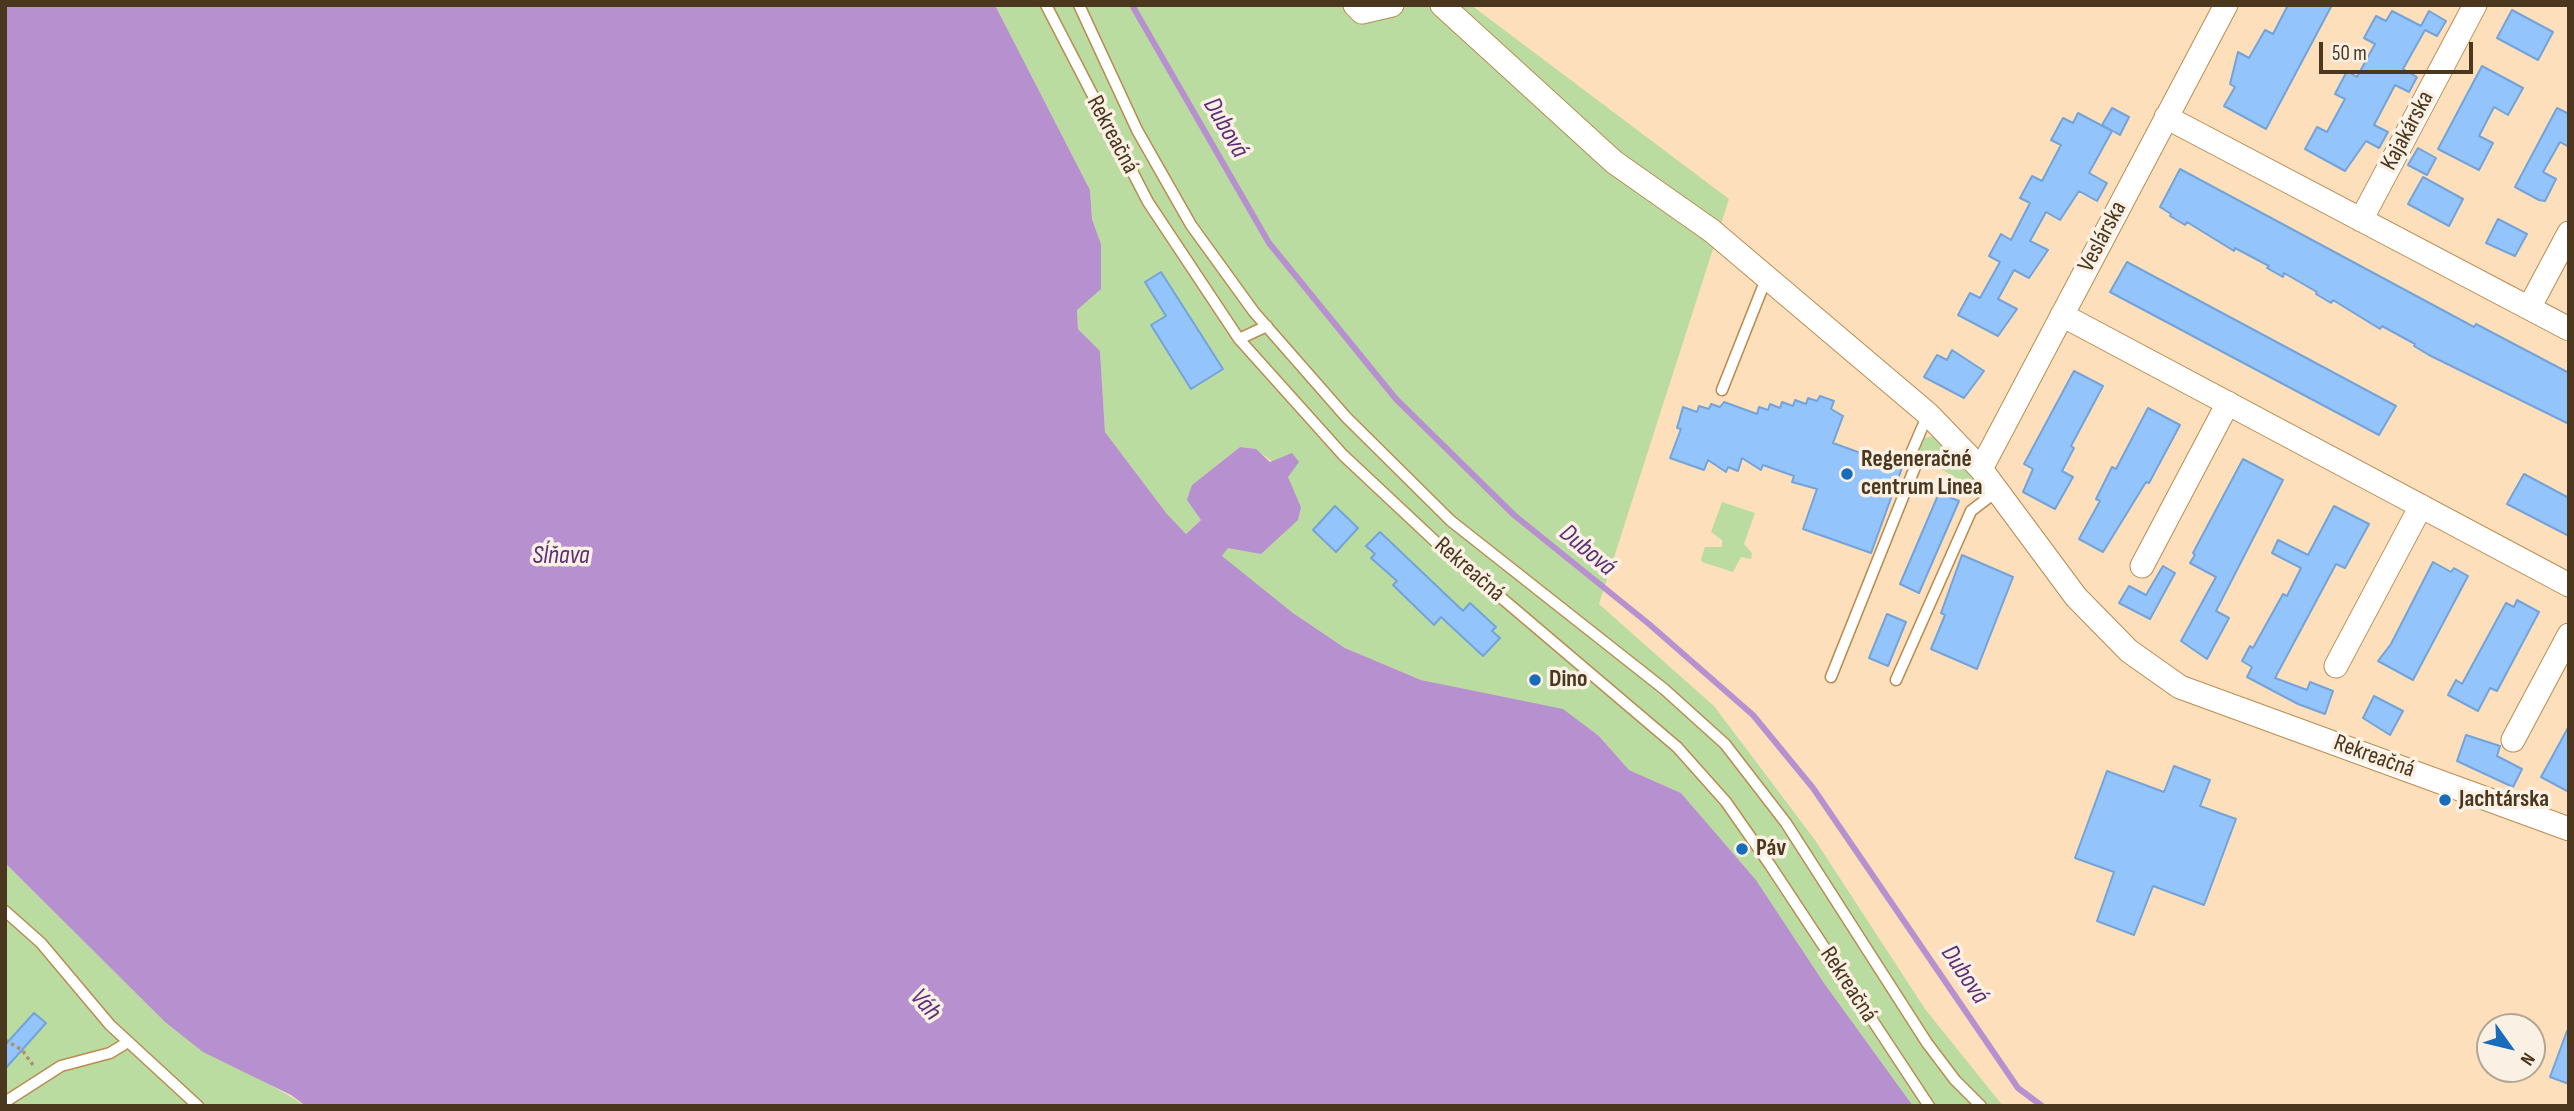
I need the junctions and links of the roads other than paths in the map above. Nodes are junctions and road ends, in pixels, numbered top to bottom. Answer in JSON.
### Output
{"nodes":[{"id":1,"x":1046,"y":5,"type":"edge"},
{"id":2,"x":1079,"y":5,"type":"edge"},
{"id":3,"x":1355,"y":5,"type":"edge"},
{"id":4,"x":1392,"y":5,"type":"edge"},
{"id":5,"x":1442,"y":5,"type":"edge"},
{"id":6,"x":2226,"y":5,"type":"edge"},
{"id":7,"x":2475,"y":5,"type":"edge"},
{"id":8,"x":2166,"y":117,"type":"junction"},
{"id":9,"x":2361,"y":220,"type":"junction"},
{"id":10,"x":2569,"y":233,"type":"edge"},
{"id":11,"x":1766,"y":279,"type":"junction"},
{"id":12,"x":2529,"y":308,"type":"junction"},
{"id":13,"x":2062,"y":315,"type":"junction"},
{"id":14,"x":1267,"y":326,"type":"junction"},
{"id":15,"x":2569,"y":329,"type":"edge"},
{"id":16,"x":1239,"y":339,"type":"junction"},
{"id":17,"x":1722,"y":390,"type":"dead end"},
{"id":18,"x":2228,"y":403,"type":"junction"},
{"id":19,"x":1928,"y":414,"type":"junction"},
{"id":20,"x":1981,"y":469,"type":"junction"},
{"id":21,"x":1997,"y":491,"type":"junction"},
{"id":22,"x":2421,"y":506,"type":"junction"},
{"id":23,"x":2143,"y":566,"type":"dead end"},
{"id":24,"x":2569,"y":585,"type":"edge"},
{"id":25,"x":2569,"y":635,"type":"edge"},
{"id":26,"x":2336,"y":667,"type":"dead end"},
{"id":27,"x":1831,"y":677,"type":"dead end"},
{"id":28,"x":1896,"y":680,"type":"dead end"},
{"id":29,"x":2513,"y":740,"type":"dead end"},
{"id":30,"x":2569,"y":829,"type":"edge"},
{"id":31,"x":5,"y":911,"type":"edge"},
{"id":32,"x":128,"y":1042,"type":"junction"},
{"id":33,"x":5,"y":1102,"type":"edge"},
{"id":34,"x":198,"y":1106,"type":"edge"},
{"id":35,"x":1929,"y":1106,"type":"edge"},
{"id":36,"x":1981,"y":1106,"type":"edge"}],
"edges":[{"from":1,"to":16,"type":"lane","name":"Rekreačná"},
{"from":2,"to":14,"type":"lane"},
{"from":3,"to":4,"type":"street"},
{"from":5,"to":11,"type":"street","name":"Rekreačná"},
{"from":6,"to":8,"type":"street","name":"Veslárska"},
{"from":7,"to":9,"type":"street","name":"Kajakárska"},
{"from":8,"to":9,"type":"street"},
{"from":8,"to":13,"type":"street","name":"Veslárska"},
{"from":9,"to":12,"type":"street"},
{"from":10,"to":12,"type":"street"},
{"from":11,"to":17,"type":"lane"},
{"from":11,"to":19,"type":"street","name":"Rekreačná"},
{"from":12,"to":15,"type":"street"},
{"from":13,"to":18,"type":"street"},
{"from":13,"to":20,"type":"street","name":"Veslárska"},
{"from":14,"to":16,"type":"lane"},
{"from":14,"to":36,"type":"lane"},
{"from":16,"to":35,"type":"lane","name":"Rekreačná"},
{"from":18,"to":22,"type":"street"},
{"from":18,"to":23,"type":"street"},
{"from":19,"to":20,"type":"street","name":"Rekreačná"},
{"from":19,"to":27,"type":"lane"},
{"from":20,"to":21,"type":"street","name":"Rekreačná"},
{"from":21,"to":28,"type":"lane"},
{"from":21,"to":30,"type":"street","name":"Rekreačná"},
{"from":22,"to":24,"type":"street"},
{"from":22,"to":26,"type":"street"},
{"from":25,"to":29,"type":"street"},
{"from":31,"to":32,"type":"lane"},
{"from":32,"to":33,"type":"lane"},
{"from":32,"to":34,"type":"lane"}]}
